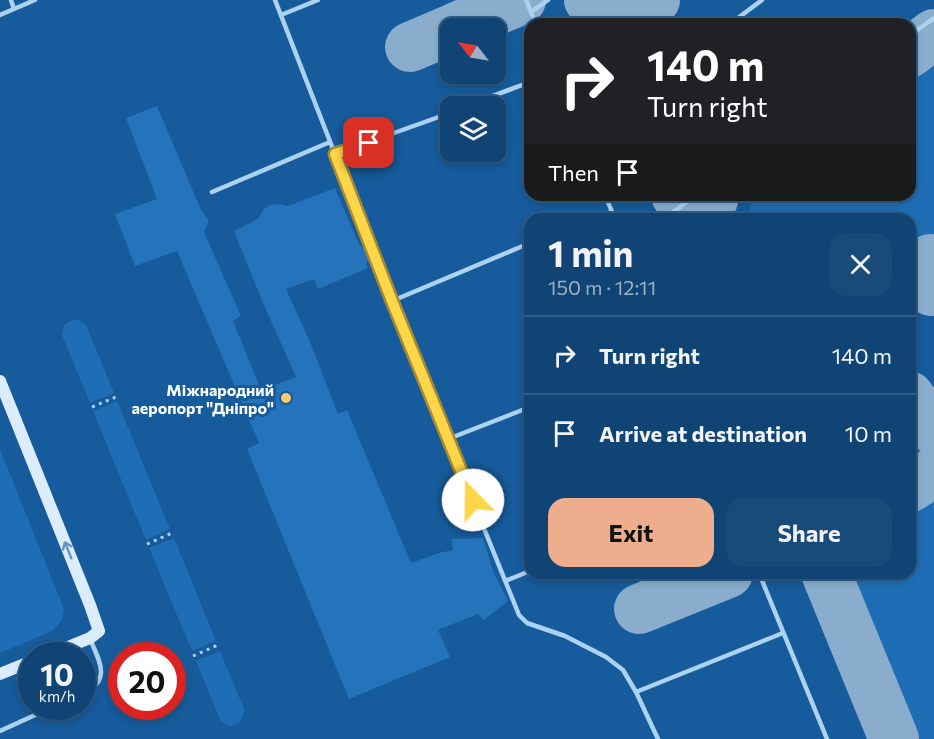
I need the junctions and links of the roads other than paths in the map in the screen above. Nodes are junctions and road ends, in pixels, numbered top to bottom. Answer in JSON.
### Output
{"nodes":[{"id":1,"x":10,"y":0,"type":"edge"},
{"id":2,"x":35,"y":0,"type":"edge"},
{"id":3,"x":275,"y":0,"type":"edge"},
{"id":4,"x":318,"y":0,"type":"edge"},
{"id":5,"x":526,"y":0,"type":"edge"},
{"id":6,"x":548,"y":0,"type":"edge"},
{"id":7,"x":762,"y":0,"type":"edge"},
{"id":8,"x":14,"y":9,"type":"junction"},
{"id":9,"x":531,"y":12,"type":"junction"},
{"id":10,"x":0,"y":15,"type":"edge"},
{"id":11,"x":281,"y":15,"type":"junction"},
{"id":12,"x":534,"y":18,"type":"edge"},
{"id":13,"x":738,"y":18,"type":"edge"},
{"id":14,"x":934,"y":18,"type":"edge"},
{"id":15,"x":916,"y":31,"type":"edge"},
{"id":16,"x":524,"y":84,"type":"edge"},
{"id":17,"x":493,"y":96,"type":"edge"},
{"id":18,"x":440,"y":117,"type":"edge"},
{"id":19,"x":330,"y":142,"type":"junction"},
{"id":20,"x":335,"y":154,"type":"junction"},
{"id":21,"x":212,"y":192,"type":"dead end"},
{"id":22,"x":607,"y":201,"type":"edge"},
{"id":23,"x":688,"y":201,"type":"edge"},
{"id":24,"x":611,"y":212,"type":"edge"},
{"id":25,"x":672,"y":213,"type":"edge"},
{"id":26,"x":524,"y":246,"type":"edge"},
{"id":27,"x":392,"y":301,"type":"junction"},
{"id":28,"x":0,"y":381,"type":"edge"},
{"id":29,"x":524,"y":409,"type":"edge"},
{"id":30,"x":448,"y":439,"type":"junction"},
{"id":31,"x":524,"y":574,"type":"edge"},
{"id":32,"x":761,"y":579,"type":"edge"},
{"id":33,"x":506,"y":581,"type":"junction"},
{"id":34,"x":783,"y":633,"type":"junction"},
{"id":35,"x":90,"y":638,"type":"junction"},
{"id":36,"x":80,"y":642,"type":"edge"},
{"id":37,"x":92,"y":642,"type":"edge"},
{"id":38,"x":96,"y":653,"type":"edge"},
{"id":39,"x":18,"y":667,"type":"edge"},
{"id":40,"x":0,"y":674,"type":"edge"},
{"id":41,"x":96,"y":686,"type":"edge"},
{"id":42,"x":636,"y":692,"type":"junction"},
{"id":43,"x":24,"y":720,"type":"edge"},
{"id":44,"x":0,"y":731,"type":"edge"},
{"id":45,"x":658,"y":739,"type":"edge"},
{"id":46,"x":827,"y":739,"type":"edge"}],
"edges":[{"from":1,"to":8,"type":"lane"},
{"from":2,"to":8,"type":"lane"},
{"from":3,"to":11,"type":"lane"},
{"from":4,"to":11,"type":"lane"},
{"from":5,"to":9,"type":"lane"},
{"from":6,"to":9,"type":"lane"},
{"from":7,"to":13,"type":"lane"},
{"from":8,"to":10,"type":"lane"},
{"from":9,"to":12,"type":"lane"},
{"from":11,"to":19,"type":"lane"},
{"from":14,"to":15,"type":"lane"},
{"from":16,"to":17,"type":"lane"},
{"from":18,"to":20,"type":"lane"},
{"from":19,"to":20,"type":"lane"},
{"from":19,"to":21,"type":"lane"},
{"from":20,"to":27,"type":"lane"},
{"from":22,"to":24,"type":"lane"},
{"from":23,"to":25,"type":"lane"},
{"from":26,"to":27,"type":"lane"},
{"from":27,"to":30,"type":"lane"},
{"from":35,"to":28,"type":"main road","one_way":true},
{"from":29,"to":30,"type":"lane"},
{"from":30,"to":33,"type":"lane"},
{"from":31,"to":33,"type":"lane"},
{"from":32,"to":34,"type":"lane"},
{"from":33,"to":42,"type":"lane"},
{"from":34,"to":42,"type":"lane"},
{"from":34,"to":46,"type":"lane"},
{"from":35,"to":36,"type":"main road"},
{"from":35,"to":37,"type":"lane"},
{"from":38,"to":41,"type":"lane"},
{"from":39,"to":40,"type":"main road"},
{"from":42,"to":45,"type":"lane"},
{"from":43,"to":44,"type":"lane"}]}
